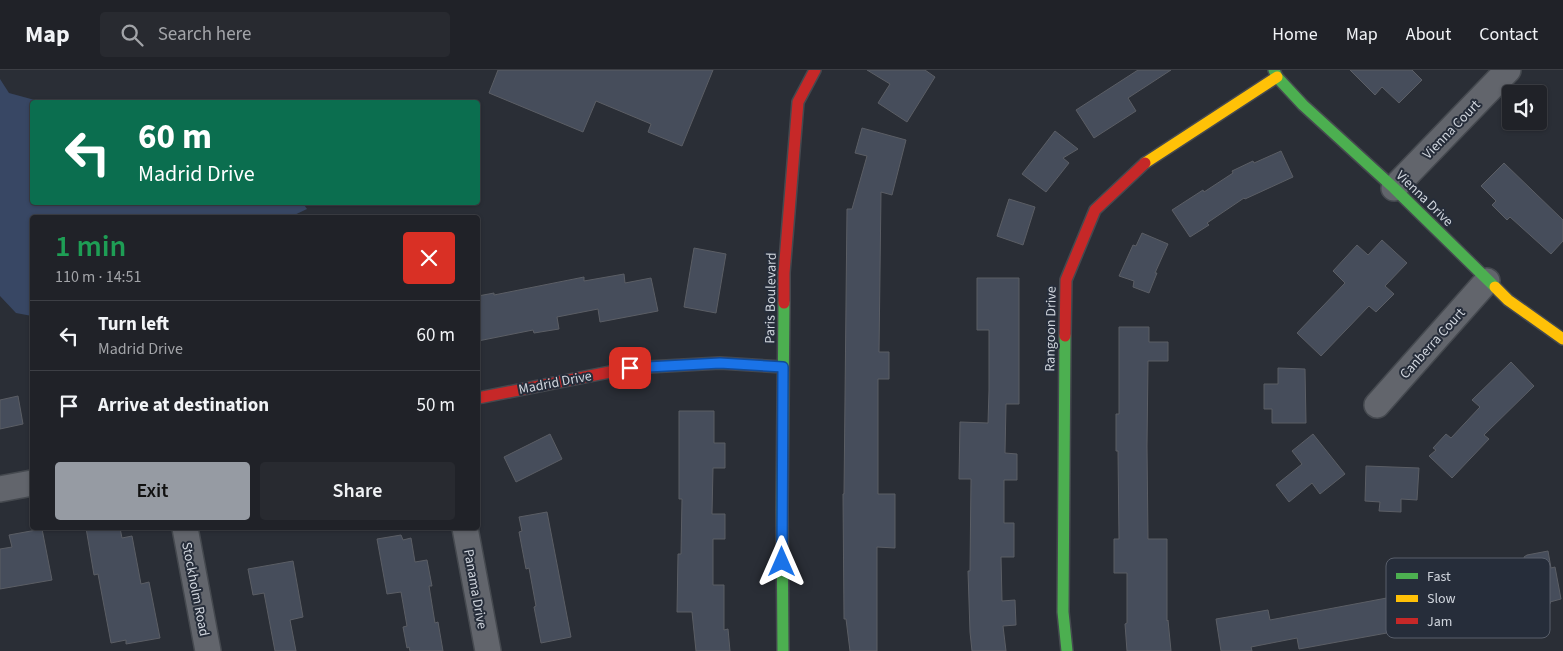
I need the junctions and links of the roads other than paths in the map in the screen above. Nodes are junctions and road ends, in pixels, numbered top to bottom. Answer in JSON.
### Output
{"nodes":[{"id":1,"x":815,"y":70,"type":"edge"},
{"id":2,"x":1508,"y":70,"type":"edge"},
{"id":3,"x":1275,"y":74,"type":"edge"},
{"id":4,"x":1394,"y":188,"type":"junction"},
{"id":5,"x":1487,"y":281,"type":"junction"},
{"id":6,"x":1563,"y":339,"type":"edge"},
{"id":7,"x":783,"y":367,"type":"junction"},
{"id":8,"x":480,"y":398,"type":"edge"},
{"id":9,"x":1377,"y":405,"type":"dead end"},
{"id":10,"x":30,"y":482,"type":"edge"},
{"id":11,"x":0,"y":489,"type":"edge"},
{"id":12,"x":185,"y":530,"type":"edge"},
{"id":13,"x":465,"y":530,"type":"edge"},
{"id":14,"x":208,"y":651,"type":"edge"},
{"id":15,"x":488,"y":651,"type":"edge"},
{"id":16,"x":783,"y":651,"type":"edge"},
{"id":17,"x":1067,"y":651,"type":"edge"}],
"edges":[{"from":1,"to":7,"type":"street","name":"Paris Boulevard"},
{"from":2,"to":4,"type":"street","name":"Vienna Court"},
{"from":3,"to":4,"type":"street","name":"Vienna Drive"},
{"from":3,"to":17,"type":"street","name":"Rangoon Drive"},
{"from":4,"to":5,"type":"street","name":"Vienna Drive"},
{"from":5,"to":6,"type":"street","name":"Vienna Drive"},
{"from":5,"to":9,"type":"street","name":"Canberra Court"},
{"from":7,"to":8,"type":"street","name":"Madrid Drive"},
{"from":7,"to":16,"type":"street","name":"Paris Boulevard"},
{"from":10,"to":11,"type":"street"},
{"from":12,"to":14,"type":"street","name":"Stockholm Road"},
{"from":13,"to":15,"type":"street","name":"Panama Drive"}]}
